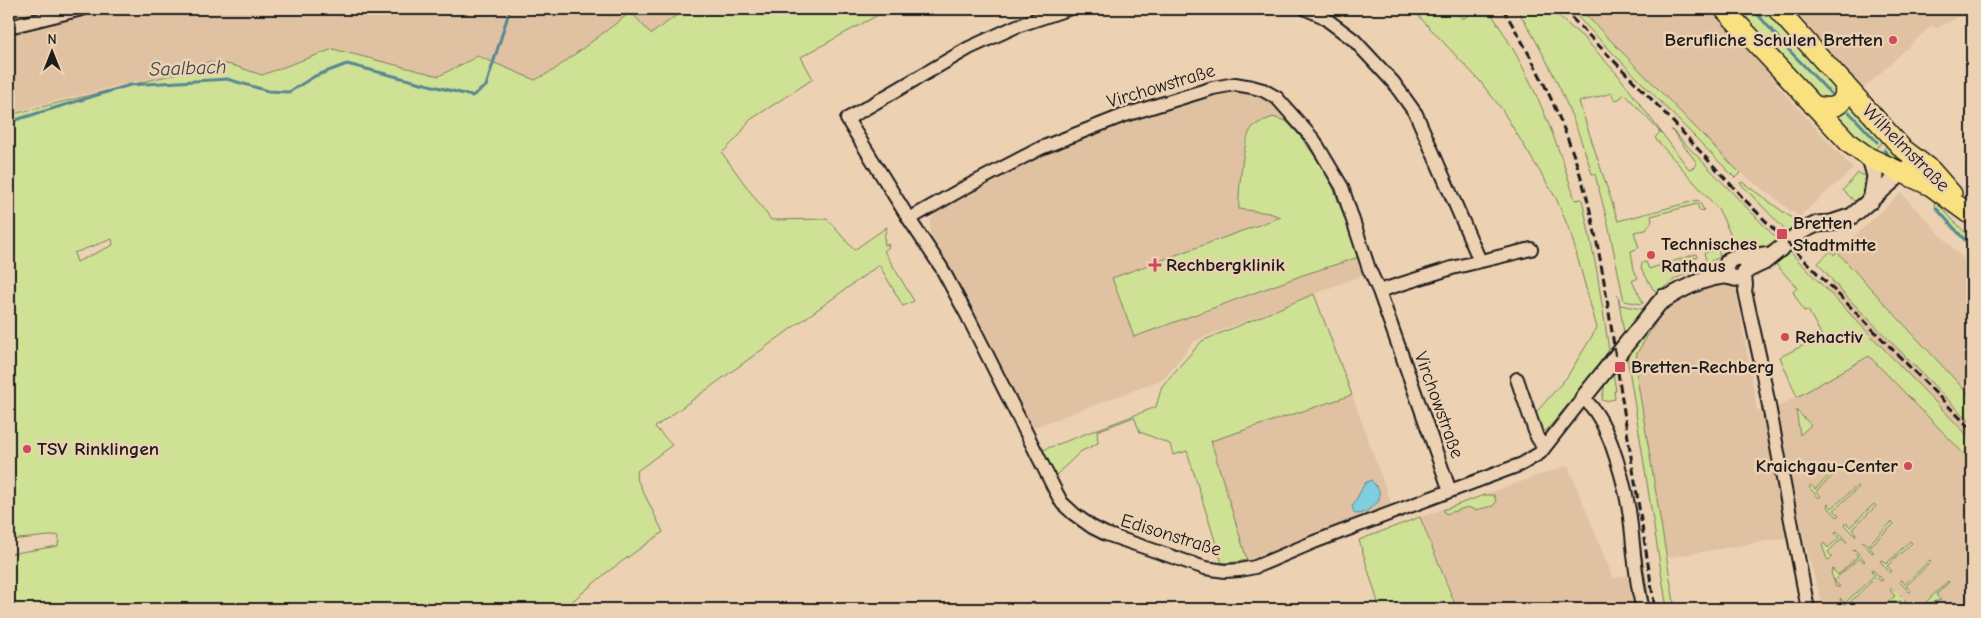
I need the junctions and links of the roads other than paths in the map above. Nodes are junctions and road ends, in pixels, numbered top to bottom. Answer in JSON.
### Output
{"nodes":[{"id":1,"x":82,"y":9,"type":"edge"},
{"id":2,"x":1068,"y":9,"type":"edge"},
{"id":3,"x":1306,"y":9,"type":"edge"},
{"id":4,"x":1724,"y":9,"type":"edge"},
{"id":5,"x":1777,"y":9,"type":"edge"},
{"id":6,"x":9,"y":27,"type":"edge"},
{"id":7,"x":1844,"y":83,"type":"junction"},
{"id":8,"x":1813,"y":105,"type":"junction"},
{"id":9,"x":1870,"y":158,"type":"junction"},
{"id":10,"x":1917,"y":160,"type":"junction"},
{"id":11,"x":1901,"y":174,"type":"junction"},
{"id":12,"x":1871,"y":201,"type":"junction"},
{"id":13,"x":1970,"y":215,"type":"edge"},
{"id":14,"x":909,"y":219,"type":"junction"},
{"id":15,"x":1531,"y":249,"type":"dead end"},
{"id":16,"x":1480,"y":261,"type":"junction"},
{"id":17,"x":1738,"y":274,"type":"junction"},
{"id":18,"x":1379,"y":291,"type":"junction"},
{"id":19,"x":1517,"y":379,"type":"dead end"},
{"id":20,"x":1583,"y":398,"type":"junction"},
{"id":21,"x":1544,"y":448,"type":"junction"},
{"id":22,"x":1450,"y":491,"type":"junction"},
{"id":23,"x":1643,"y":609,"type":"edge"},
{"id":24,"x":1808,"y":609,"type":"edge"}],
"edges":[{"from":1,"to":6,"type":"street"},
{"from":2,"to":14,"type":"street"},
{"from":3,"to":16,"type":"street"},
{"from":4,"to":8,"type":"main road","name":"Wilhelmstraße"},
{"from":5,"to":7,"type":"main road","name":"Wilhelmstraße"},
{"from":7,"to":8,"type":"main road","name":"Wilhelmstraße"},
{"from":7,"to":10,"type":"main road","name":"Wilhelmstraße"},
{"from":8,"to":9,"type":"main road","name":"Wilhelmstraße"},
{"from":9,"to":11,"type":"main road","name":"Wilhelmstraße"},
{"from":9,"to":12,"type":"street"},
{"from":10,"to":11,"type":"street"},
{"from":10,"to":13,"type":"main road","name":"Wilhelmstraße"},
{"from":11,"to":12,"type":"street"},
{"from":11,"to":13,"type":"main road","name":"Wilhelmstraße"},
{"from":12,"to":17,"type":"street"},
{"from":14,"to":18,"type":"street","name":"Virchowstraße"},
{"from":14,"to":22,"type":"street","name":"Edisonstraße"},
{"from":15,"to":16,"type":"street"},
{"from":16,"to":18,"type":"street"},
{"from":17,"to":20,"type":"street"},
{"from":17,"to":24,"type":"street"},
{"from":18,"to":22,"type":"street","name":"Virchowstraße"},
{"from":19,"to":21,"type":"street"},
{"from":20,"to":21,"type":"street","name":"Edisonstraße"},
{"from":20,"to":23,"type":"street"},
{"from":21,"to":22,"type":"street","name":"Edisonstraße"}]}
